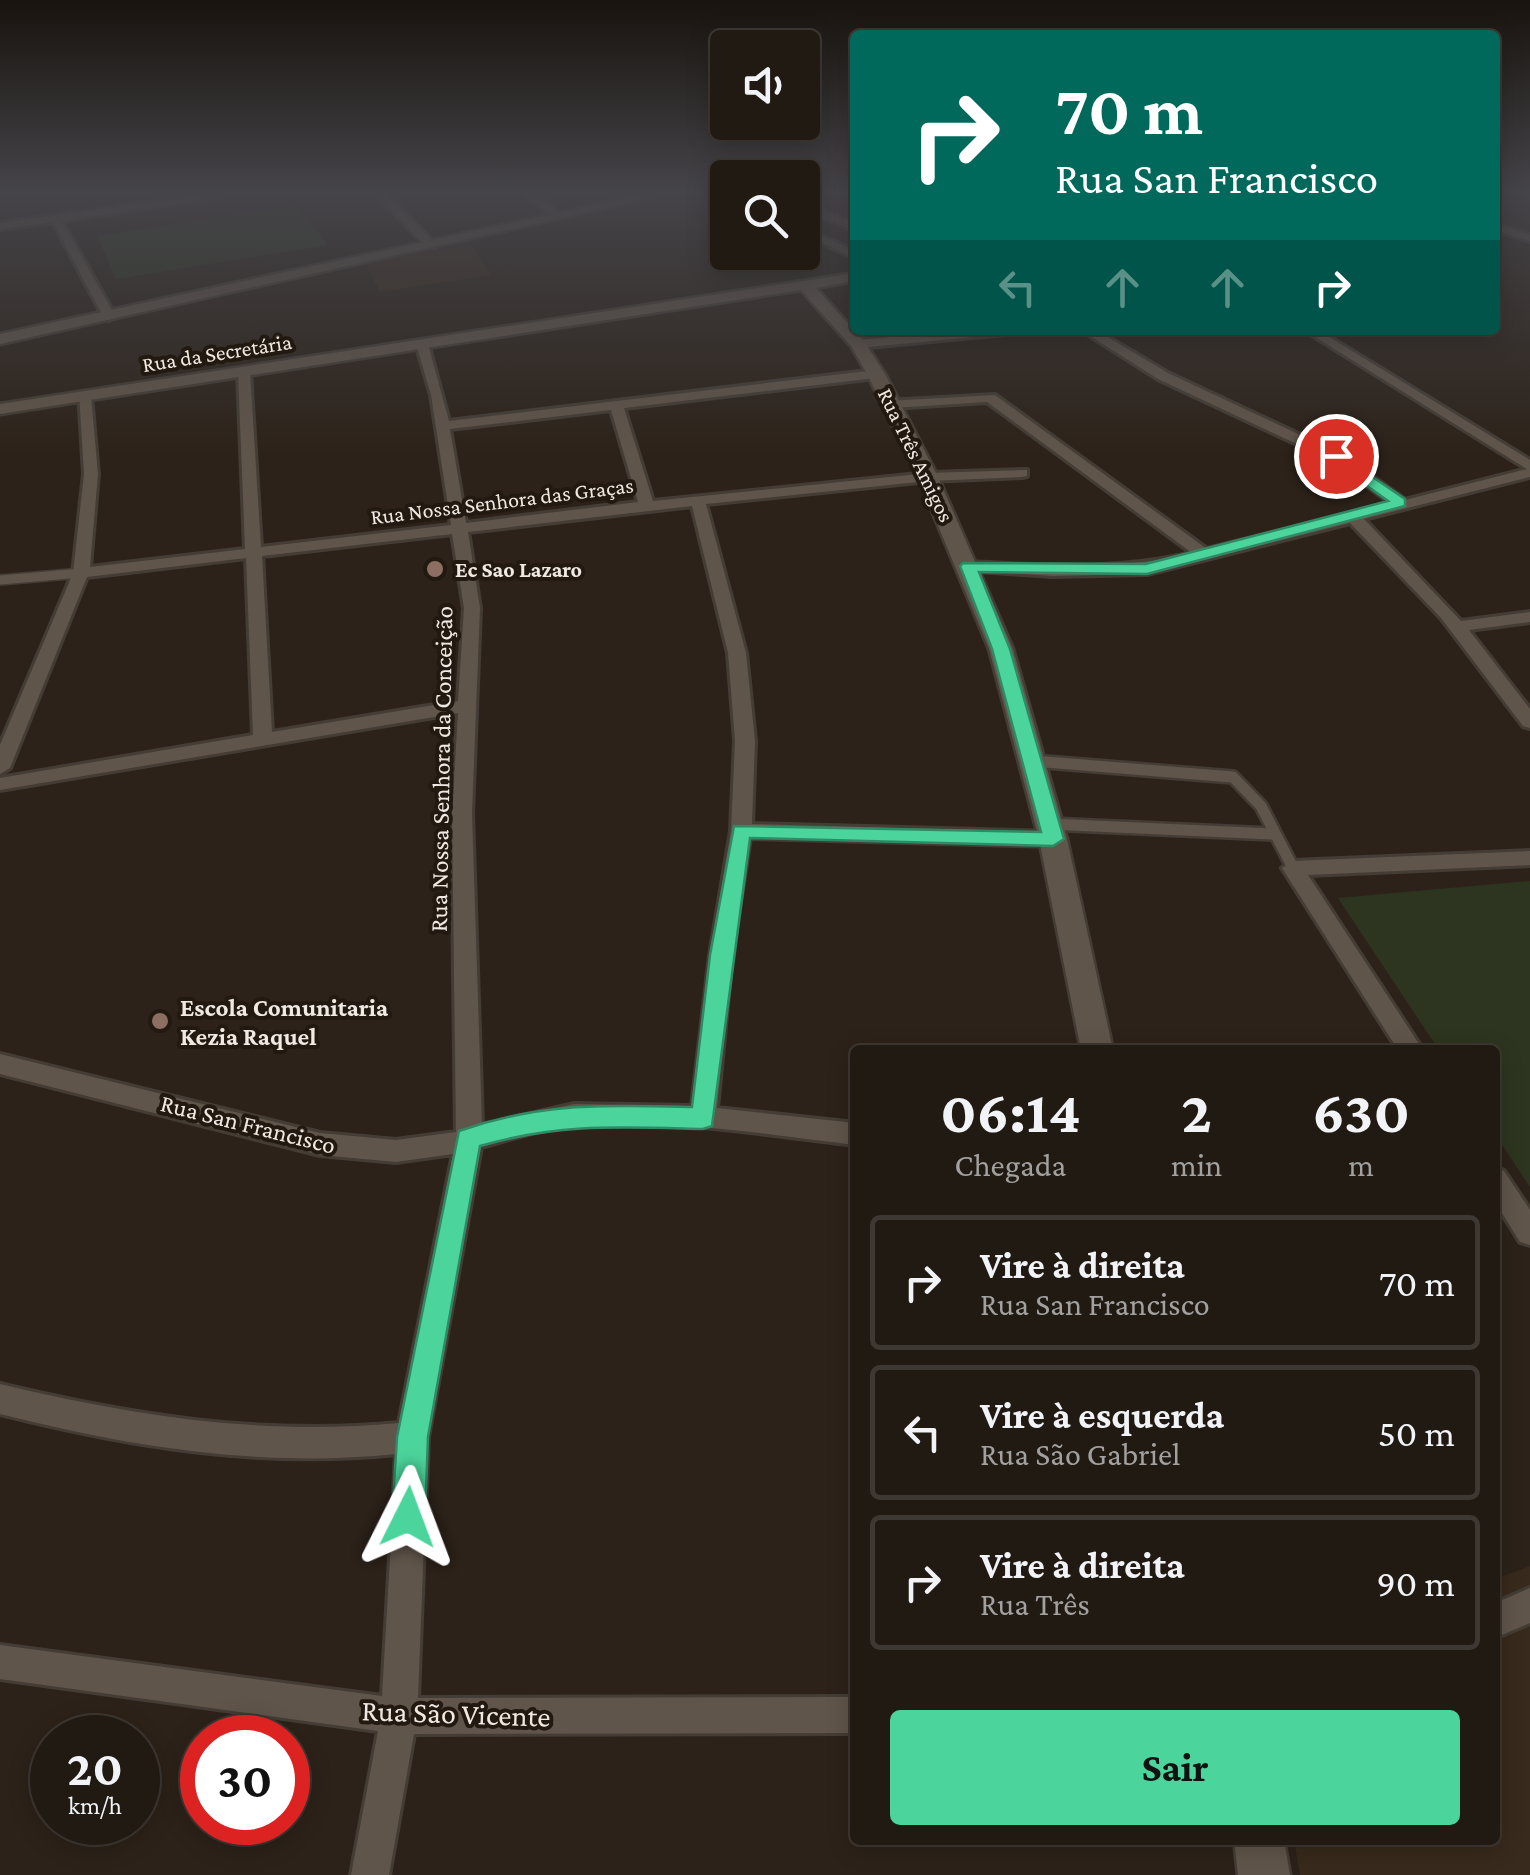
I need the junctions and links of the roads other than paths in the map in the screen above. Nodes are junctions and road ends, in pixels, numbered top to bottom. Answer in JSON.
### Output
{"nodes":[{"id":1,"x":90,"y":280,"type":"edge"},
{"id":2,"x":270,"y":280,"type":"edge"},
{"id":3,"x":834,"y":280,"type":"edge"},
{"id":4,"x":806,"y":285,"type":"junction"},
{"id":5,"x":109,"y":316,"type":"junction"},
{"id":6,"x":850,"y":335,"type":"edge"},
{"id":7,"x":850,"y":335,"type":"edge"},
{"id":8,"x":952,"y":335,"type":"edge"},
{"id":9,"x":1096,"y":335,"type":"edge"},
{"id":10,"x":1318,"y":335,"type":"edge"},
{"id":11,"x":0,"y":339,"type":"edge"},
{"id":12,"x":422,"y":344,"type":"junction"},
{"id":13,"x":858,"y":344,"type":"junction"},
{"id":14,"x":244,"y":372,"type":"junction"},
{"id":15,"x":876,"y":374,"type":"junction"},
{"id":16,"x":84,"y":396,"type":"junction"},
{"id":17,"x":892,"y":404,"type":"junction"},
{"id":18,"x":617,"y":406,"type":"junction"},
{"id":19,"x":0,"y":409,"type":"edge"},
{"id":20,"x":444,"y":426,"type":"junction"},
{"id":21,"x":1530,"y":469,"type":"edge"},
{"id":22,"x":1022,"y":473,"type":"dead end"},
{"id":23,"x":928,"y":477,"type":"junction"},
{"id":24,"x":698,"y":501,"type":"junction"},
{"id":25,"x":1400,"y":502,"type":"junction"},
{"id":26,"x":646,"y":506,"type":"junction"},
{"id":27,"x":1352,"y":516,"type":"junction"},
{"id":28,"x":460,"y":531,"type":"junction"},
{"id":29,"x":254,"y":552,"type":"junction"},
{"id":30,"x":1205,"y":555,"type":"junction"},
{"id":31,"x":968,"y":566,"type":"junction"},
{"id":32,"x":81,"y":573,"type":"junction"},
{"id":33,"x":0,"y":580,"type":"edge"},
{"id":34,"x":1530,"y":617,"type":"edge"},
{"id":35,"x":1461,"y":626,"type":"junction"},
{"id":36,"x":470,"y":705,"type":"junction"},
{"id":37,"x":1530,"y":722,"type":"edge"},
{"id":38,"x":263,"y":739,"type":"junction"},
{"id":39,"x":1033,"y":760,"type":"junction"},
{"id":40,"x":0,"y":768,"type":"edge"},
{"id":41,"x":0,"y":784,"type":"edge"},
{"id":42,"x":741,"y":831,"type":"junction"},
{"id":43,"x":1051,"y":832,"type":"junction"},
{"id":44,"x":1274,"y":834,"type":"junction"},
{"id":45,"x":1530,"y":858,"type":"edge"},
{"id":46,"x":1293,"y":868,"type":"junction"},
{"id":47,"x":1096,"y":1045,"type":"edge"},
{"id":48,"x":1408,"y":1045,"type":"edge"},
{"id":49,"x":0,"y":1064,"type":"edge"},
{"id":50,"x":703,"y":1118,"type":"junction"},
{"id":51,"x":850,"y":1133,"type":"edge"},
{"id":52,"x":469,"y":1139,"type":"junction"},
{"id":53,"x":1500,"y":1188,"type":"edge"},
{"id":54,"x":1530,"y":1233,"type":"edge"},
{"id":55,"x":0,"y":1399,"type":"edge"},
{"id":56,"x":412,"y":1437,"type":"junction"},
{"id":57,"x":1530,"y":1605,"type":"edge"},
{"id":58,"x":1500,"y":1619,"type":"edge"},
{"id":59,"x":0,"y":1662,"type":"edge"},
{"id":60,"x":399,"y":1716,"type":"junction"},
{"id":61,"x":850,"y":1716,"type":"edge"},
{"id":62,"x":1259,"y":1845,"type":"edge"},
{"id":63,"x":370,"y":1875,"type":"edge"},
{"id":64,"x":1264,"y":1875,"type":"edge"}],
"edges":[{"from":1,"to":5,"type":"street"},
{"from":2,"to":5,"type":"street"},
{"from":3,"to":4,"type":"street","name":"Rua da Secretária"},
{"from":4,"to":6,"type":"street","name":"Rua Três Amigos"},
{"from":4,"to":12,"type":"street","name":"Rua da Secretária"},
{"from":5,"to":11,"type":"street"},
{"from":7,"to":13,"type":"street","name":"Rua Três Amigos"},
{"from":8,"to":13,"type":"street"},
{"from":9,"to":25,"type":"street"},
{"from":10,"to":21,"type":"street"},
{"from":12,"to":14,"type":"street","name":"Rua da Secretária"},
{"from":12,"to":20,"type":"street","name":"Rua Nossa Senhora da Conceição"},
{"from":13,"to":15,"type":"street","name":"Rua Três Amigos"},
{"from":14,"to":16,"type":"street","name":"Rua da Secretária"},
{"from":14,"to":29,"type":"street"},
{"from":15,"to":17,"type":"street","name":"Rua Três Amigos"},
{"from":15,"to":18,"type":"street"},
{"from":16,"to":19,"type":"street","name":"Rua da Secretária"},
{"from":16,"to":32,"type":"street"},
{"from":17,"to":23,"type":"street","name":"Rua Três Amigos"},
{"from":17,"to":30,"type":"street"},
{"from":18,"to":20,"type":"street"},
{"from":18,"to":26,"type":"street"},
{"from":20,"to":28,"type":"street","name":"Rua Nossa Senhora da Conceição"},
{"from":21,"to":25,"type":"street"},
{"from":22,"to":23,"type":"street","name":"Rua Nossa Senhora das Graças"},
{"from":23,"to":24,"type":"street","name":"Rua Nossa Senhora das Graças"},
{"from":23,"to":31,"type":"street","name":"Rua Três Amigos"},
{"from":24,"to":26,"type":"street","name":"Rua Nossa Senhora das Graças"},
{"from":24,"to":42,"type":"street"},
{"from":25,"to":27,"type":"street"},
{"from":26,"to":28,"type":"street","name":"Rua Nossa Senhora das Graças"},
{"from":27,"to":30,"type":"street"},
{"from":27,"to":35,"type":"street"},
{"from":28,"to":29,"type":"street","name":"Rua Nossa Senhora das Graças"},
{"from":28,"to":36,"type":"street","name":"Rua Nossa Senhora da Conceição"},
{"from":29,"to":32,"type":"street","name":"Rua Nossa Senhora das Graças"},
{"from":29,"to":38,"type":"street"},
{"from":30,"to":31,"type":"street"},
{"from":31,"to":39,"type":"street","name":"Rua Três Amigos"},
{"from":32,"to":33,"type":"lane"},
{"from":32,"to":40,"type":"street"},
{"from":34,"to":35,"type":"street"},
{"from":35,"to":37,"type":"street"},
{"from":36,"to":38,"type":"street"},
{"from":36,"to":52,"type":"street","name":"Rua Nossa Senhora da Conceição"},
{"from":38,"to":41,"type":"street"},
{"from":39,"to":43,"type":"street","name":"Rua Três Amigos"},
{"from":39,"to":44,"type":"lane"},
{"from":42,"to":43,"type":"street"},
{"from":42,"to":50,"type":"street"},
{"from":43,"to":44,"type":"lane"},
{"from":43,"to":47,"type":"street","name":"Rua Três Amigos"},
{"from":44,"to":46,"type":"lane"},
{"from":45,"to":46,"type":"street"},
{"from":46,"to":48,"type":"street"},
{"from":49,"to":52,"type":"street","name":"Rua San Francisco"},
{"from":50,"to":51,"type":"street","name":"Rua San Francisco"},
{"from":50,"to":52,"type":"street","name":"Rua San Francisco"},
{"from":52,"to":56,"type":"street","name":"Rua Nossa Senhora da Conceição"},
{"from":53,"to":54,"type":"street"},
{"from":55,"to":56,"type":"street"},
{"from":56,"to":60,"type":"street","name":"Rua Nossa Senhora da Conceição"},
{"from":57,"to":58,"type":"street"},
{"from":59,"to":60,"type":"street","name":"Rua São Vicente"},
{"from":60,"to":61,"type":"street","name":"Rua São Vicente"},
{"from":60,"to":63,"type":"street","name":"Rua Nossa Senhora da Conceição"},
{"from":62,"to":64,"type":"street"}]}
